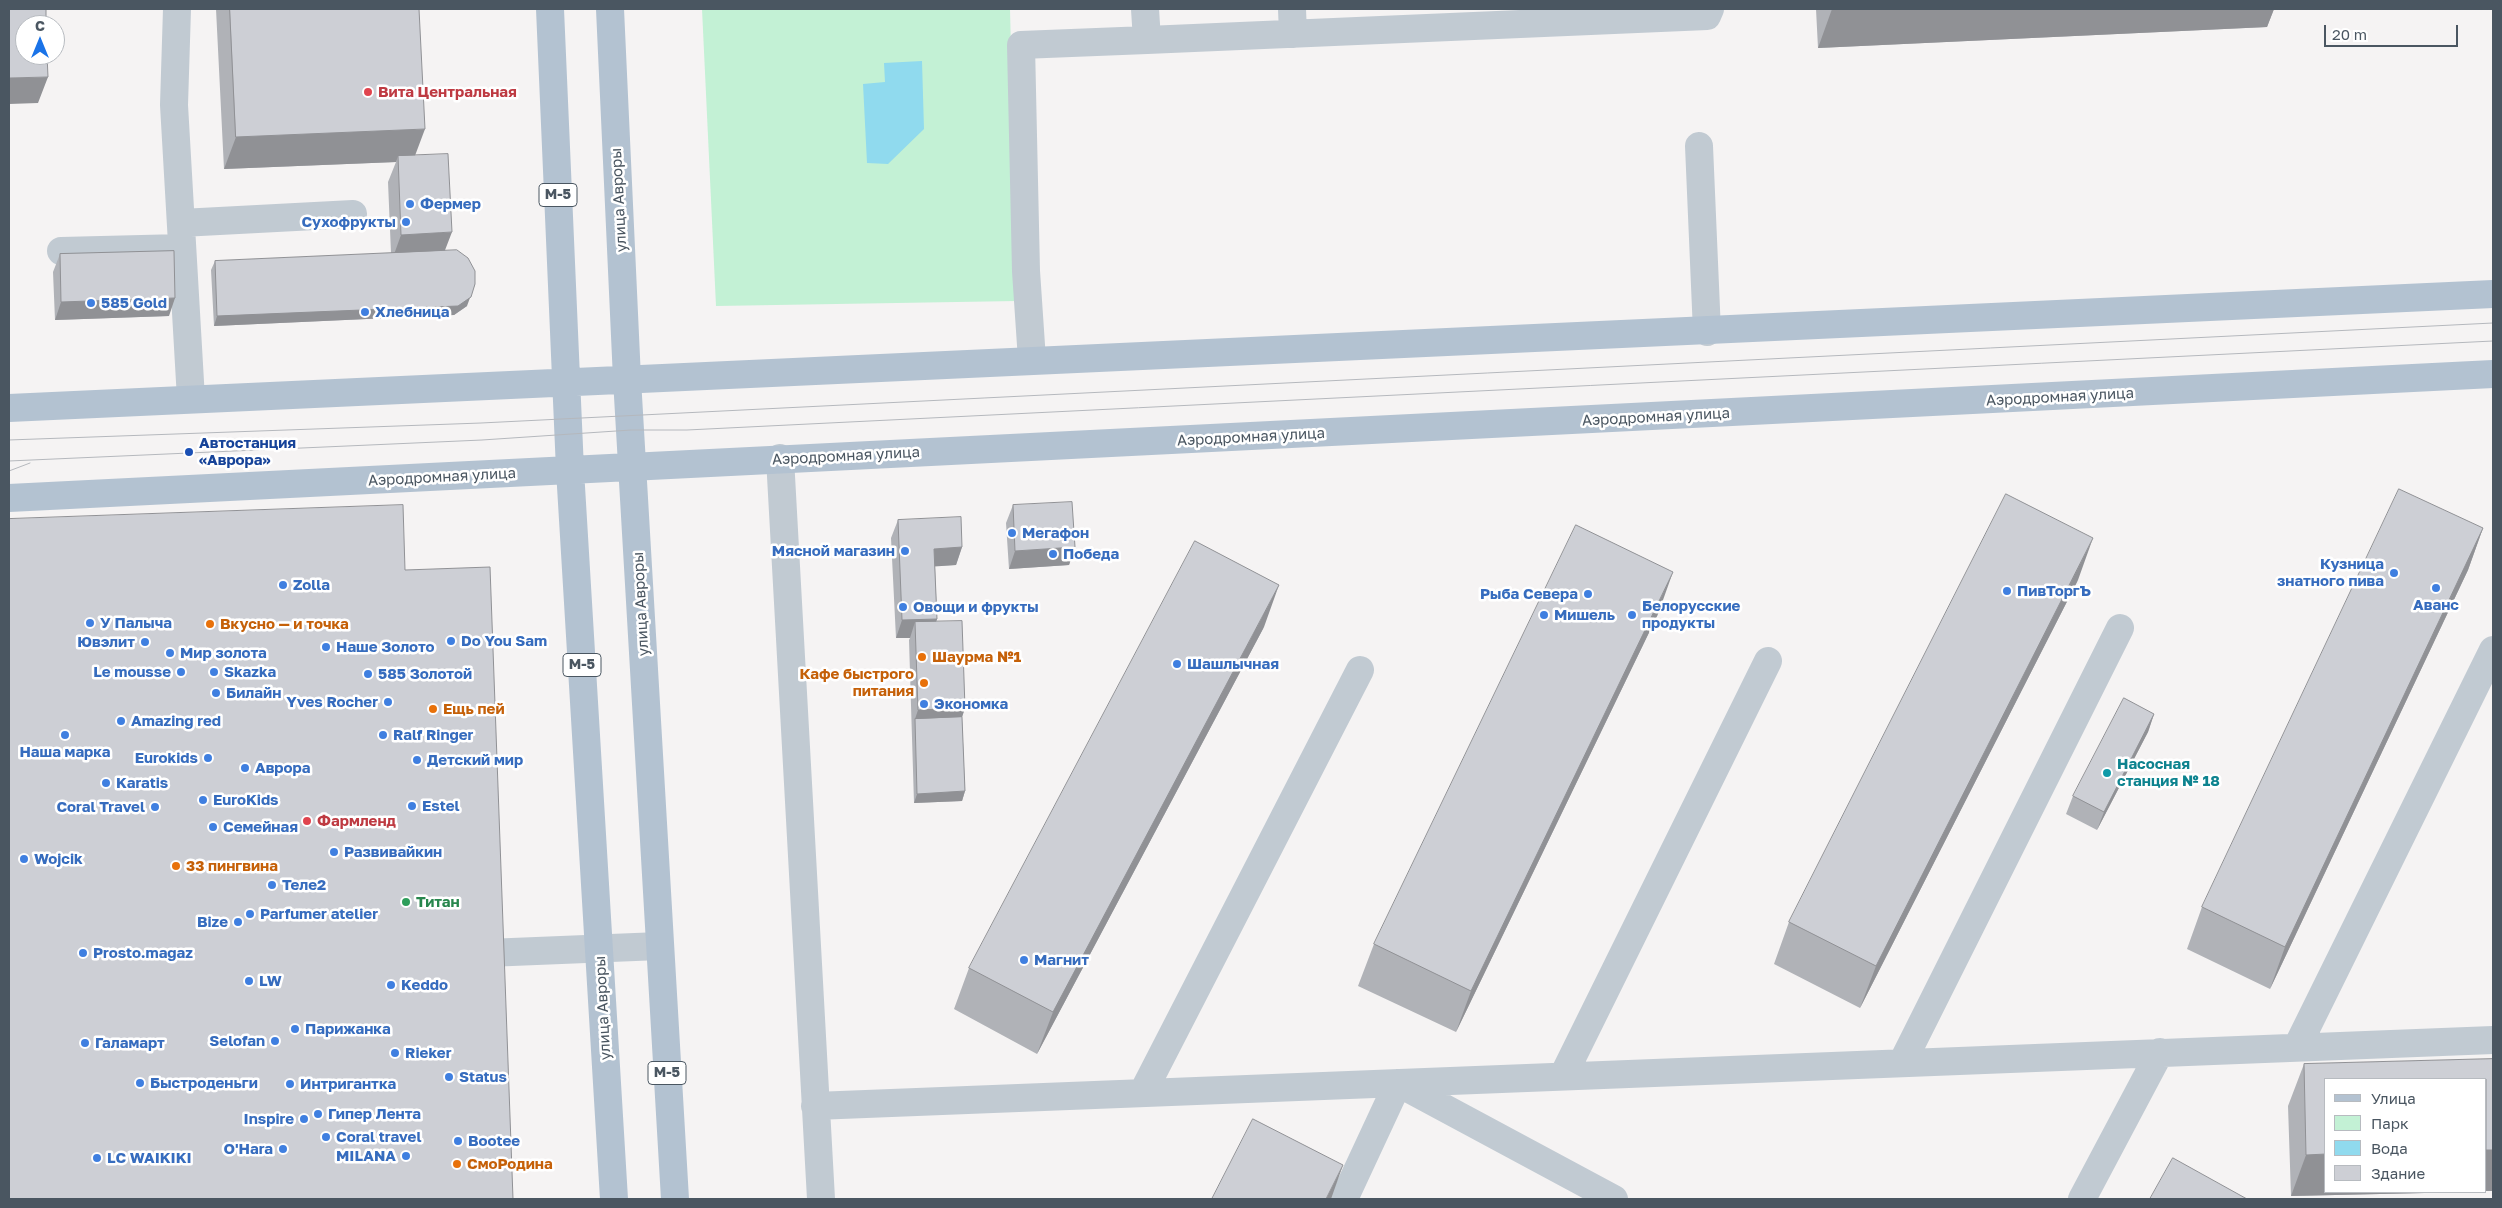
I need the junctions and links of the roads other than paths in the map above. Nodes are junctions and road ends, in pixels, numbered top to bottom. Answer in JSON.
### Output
{"nodes":[{"id":1,"x":177,"y":9,"type":"edge"},
{"id":2,"x":550,"y":9,"type":"edge"},
{"id":3,"x":610,"y":9,"type":"edge"},
{"id":4,"x":1145,"y":9,"type":"edge"},
{"id":5,"x":1710,"y":9,"type":"edge"},
{"id":6,"x":1571,"y":16,"type":"edge"},
{"id":7,"x":1293,"y":21,"type":"edge"},
{"id":8,"x":1147,"y":40,"type":"junction"},
{"id":9,"x":1699,"y":146,"type":"dead end"},
{"id":10,"x":353,"y":214,"type":"dead end"},
{"id":11,"x":181,"y":235,"type":"junction"},
{"id":12,"x":61,"y":251,"type":"dead end"},
{"id":13,"x":2493,"y":294,"type":"edge"},
{"id":14,"x":1707,"y":332,"type":"junction"},
{"id":15,"x":1032,"y":360,"type":"junction"},
{"id":16,"x":2493,"y":374,"type":"edge"},
{"id":17,"x":627,"y":379,"type":"junction"},
{"id":18,"x":566,"y":382,"type":"junction"},
{"id":19,"x":191,"y":399,"type":"junction"},
{"id":20,"x":9,"y":408,"type":"edge"},
{"id":21,"x":780,"y":458,"type":"junction"},
{"id":22,"x":634,"y":467,"type":"junction"},
{"id":23,"x":570,"y":470,"type":"junction"},
{"id":24,"x":9,"y":498,"type":"edge"},
{"id":25,"x":2120,"y":628,"type":"dead end"},
{"id":26,"x":2493,"y":650,"type":"edge"},
{"id":27,"x":1768,"y":661,"type":"dead end"},
{"id":28,"x":1360,"y":670,"type":"dead end"},
{"id":29,"x":660,"y":946,"type":"junction"},
{"id":30,"x":600,"y":948,"type":"junction"},
{"id":31,"x":487,"y":953,"type":"edge"},
{"id":32,"x":2493,"y":1040,"type":"edge"},
{"id":33,"x":2297,"y":1047,"type":"junction"},
{"id":34,"x":2160,"y":1052,"type":"junction"},
{"id":35,"x":1902,"y":1063,"type":"junction"},
{"id":36,"x":1563,"y":1076,"type":"junction"},
{"id":37,"x":1398,"y":1083,"type":"junction"},
{"id":38,"x":1143,"y":1092,"type":"junction"},
{"id":39,"x":815,"y":1106,"type":"junction"},
{"id":40,"x":614,"y":1199,"type":"edge"},
{"id":41,"x":675,"y":1199,"type":"edge"},
{"id":42,"x":821,"y":1199,"type":"edge"},
{"id":43,"x":1344,"y":1199,"type":"edge"},
{"id":44,"x":1614,"y":1199,"type":"edge"},
{"id":45,"x":2082,"y":1199,"type":"edge"}],
"edges":[{"from":1,"to":11,"type":"lane"},
{"from":2,"to":18,"type":"main road","name":"улица Авроры","number":"М-5"},
{"from":3,"to":17,"type":"main road","name":"улица Авроры","number":"М-5"},
{"from":4,"to":8,"type":"lane"},
{"from":5,"to":6,"type":"lane"},
{"from":6,"to":7,"type":"lane"},
{"from":7,"to":8,"type":"lane"},
{"from":8,"to":15,"type":"lane"},
{"from":9,"to":14,"type":"lane"},
{"from":10,"to":11,"type":"lane"},
{"from":11,"to":12,"type":"lane"},
{"from":11,"to":19,"type":"lane"},
{"from":13,"to":14,"type":"main road"},
{"from":14,"to":15,"type":"main road"},
{"from":15,"to":17,"type":"main road"},
{"from":16,"to":21,"type":"main road","name":"Аэродромная улица"},
{"from":17,"to":18,"type":"main road"},
{"from":17,"to":22,"type":"main road","name":"улица Авроры","number":"М-5"},
{"from":18,"to":19,"type":"main road"},
{"from":18,"to":23,"type":"main road","name":"улица Авроры","number":"М-5"},
{"from":19,"to":20,"type":"main road"},
{"from":21,"to":22,"type":"main road","name":"Аэродромная улица"},
{"from":21,"to":39,"type":"lane"},
{"from":22,"to":23,"type":"main road","name":"Аэродромная улица"},
{"from":22,"to":29,"type":"main road","name":"улица Авроры","number":"М-5"},
{"from":23,"to":24,"type":"main road","name":"Аэродромная улица"},
{"from":23,"to":30,"type":"main road","name":"улица Авроры","number":"М-5"},
{"from":25,"to":35,"type":"lane"},
{"from":26,"to":33,"type":"lane"},
{"from":27,"to":36,"type":"lane"},
{"from":28,"to":38,"type":"lane"},
{"from":29,"to":30,"type":"lane"},
{"from":29,"to":41,"type":"main road","name":"улица Авроры","number":"М-5"},
{"from":30,"to":31,"type":"lane"},
{"from":30,"to":40,"type":"main road","name":"улица Авроры","number":"М-5"},
{"from":32,"to":33,"type":"lane"},
{"from":33,"to":34,"type":"lane"},
{"from":34,"to":35,"type":"lane"},
{"from":34,"to":45,"type":"lane"},
{"from":35,"to":36,"type":"lane"},
{"from":36,"to":37,"type":"lane"},
{"from":37,"to":38,"type":"lane"},
{"from":37,"to":43,"type":"lane"},
{"from":37,"to":44,"type":"lane"},
{"from":38,"to":39,"type":"lane"},
{"from":39,"to":42,"type":"lane"}]}
